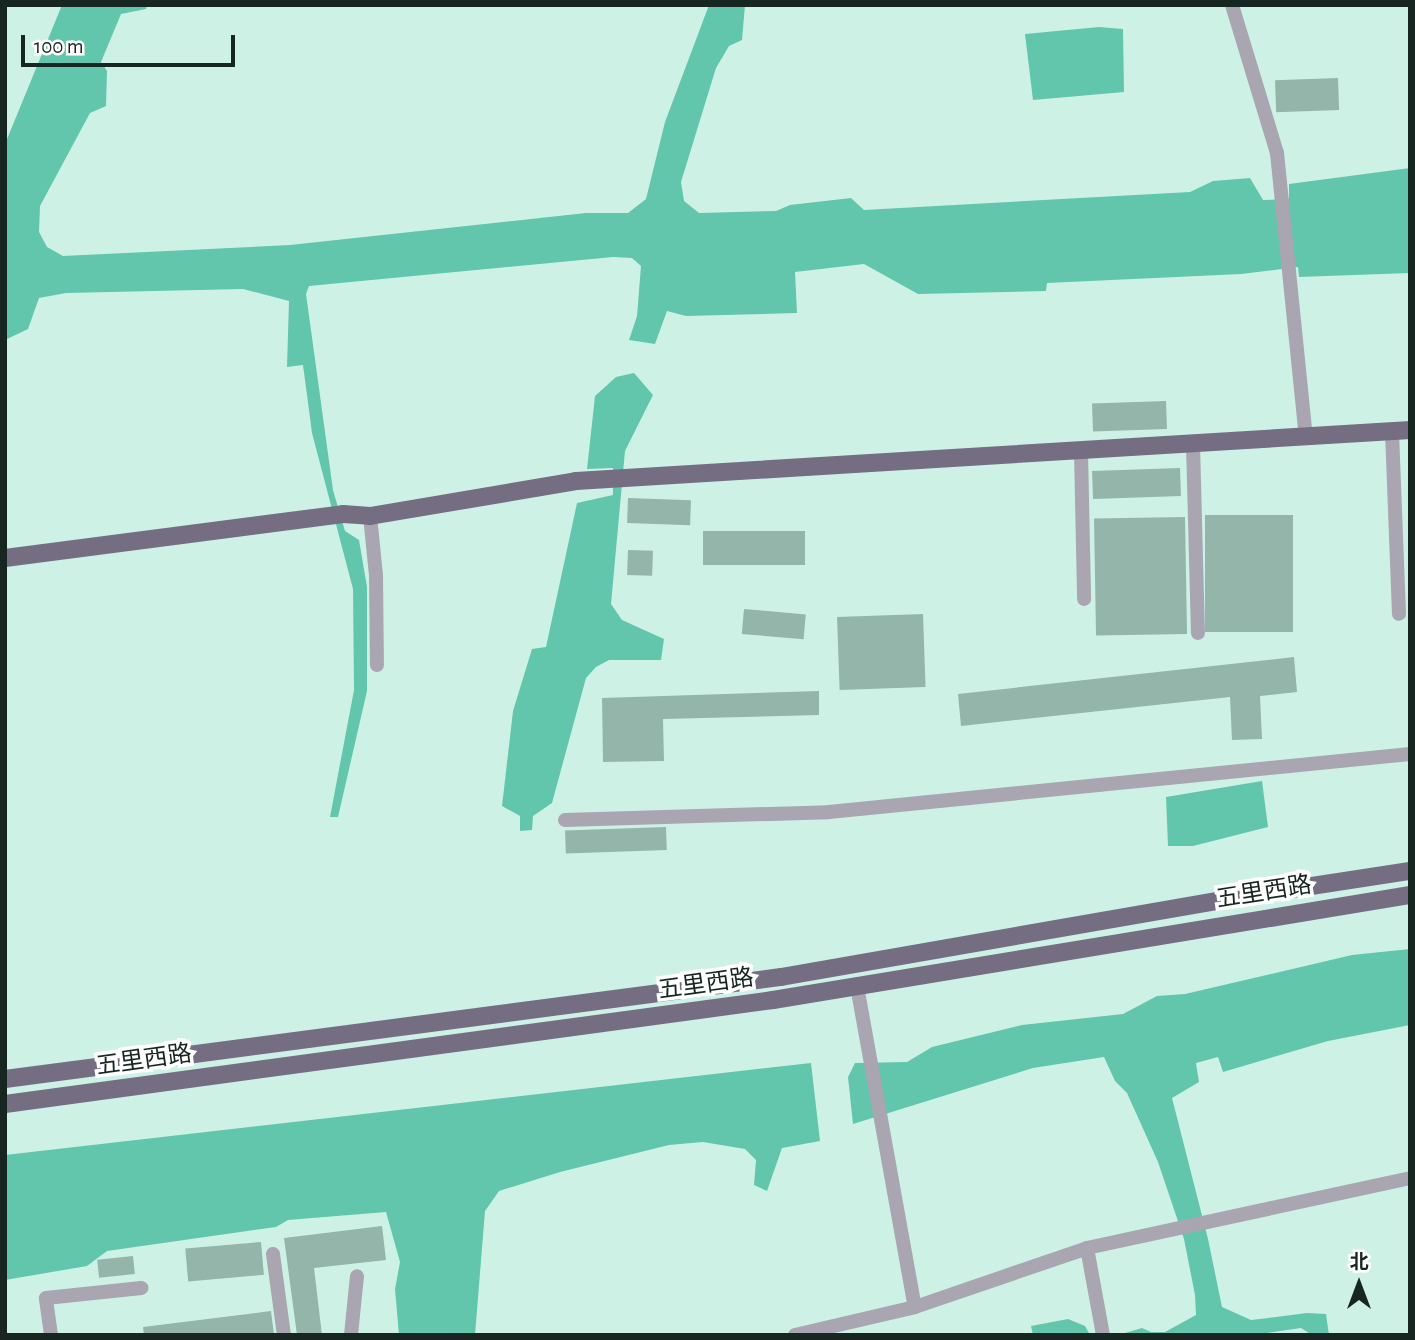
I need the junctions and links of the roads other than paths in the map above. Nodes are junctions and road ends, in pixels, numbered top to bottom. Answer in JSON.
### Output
{"nodes":[{"id":1,"x":1232,"y":5,"type":"edge"},
{"id":2,"x":1401,"y":431,"type":"edge"},
{"id":3,"x":1306,"y":438,"type":"junction"},
{"id":4,"x":1193,"y":444,"type":"junction"},
{"id":5,"x":1081,"y":451,"type":"junction"},
{"id":6,"x":370,"y":516,"type":"junction"},
{"id":7,"x":5,"y":558,"type":"edge"},
{"id":8,"x":1084,"y":599,"type":"dead end"},
{"id":9,"x":1399,"y":614,"type":"dead end"},
{"id":10,"x":1198,"y":633,"type":"dead end"},
{"id":11,"x":377,"y":666,"type":"dead end"},
{"id":12,"x":1410,"y":754,"type":"edge"},
{"id":13,"x":565,"y":820,"type":"dead end"},
{"id":14,"x":1410,"y":871,"type":"edge"},
{"id":15,"x":1410,"y":895,"type":"edge"},
{"id":16,"x":857,"y":986,"type":"junction"},
{"id":17,"x":5,"y":1079,"type":"edge"},
{"id":18,"x":5,"y":1104,"type":"edge"},
{"id":19,"x":1410,"y":1178,"type":"edge"},
{"id":20,"x":1087,"y":1248,"type":"junction"},
{"id":21,"x":273,"y":1254,"type":"dead end"},
{"id":22,"x":357,"y":1276,"type":"dead end"},
{"id":23,"x":141,"y":1288,"type":"dead end"},
{"id":24,"x":915,"y":1307,"type":"junction"},
{"id":25,"x":1103,"y":1334,"type":"edge"},
{"id":26,"x":51,"y":1335,"type":"edge"},
{"id":27,"x":284,"y":1335,"type":"edge"},
{"id":28,"x":351,"y":1335,"type":"edge"},
{"id":29,"x":795,"y":1335,"type":"edge"}],
"edges":[{"from":1,"to":3,"type":"street"},
{"from":2,"to":3,"type":"main road"},
{"from":2,"to":9,"type":"street"},
{"from":3,"to":4,"type":"main road"},
{"from":4,"to":5,"type":"main road"},
{"from":4,"to":10,"type":"street"},
{"from":5,"to":6,"type":"main road"},
{"from":5,"to":8,"type":"street"},
{"from":6,"to":7,"type":"main road"},
{"from":6,"to":11,"type":"street"},
{"from":12,"to":13,"type":"street"},
{"from":14,"to":17,"type":"main road","name":"五里西路"},
{"from":15,"to":16,"type":"main road","name":"五里西路"},
{"from":16,"to":18,"type":"main road","name":"五里西路"},
{"from":16,"to":24,"type":"street"},
{"from":19,"to":20,"type":"street"},
{"from":20,"to":24,"type":"street"},
{"from":20,"to":25,"type":"street"},
{"from":21,"to":27,"type":"street"},
{"from":22,"to":28,"type":"street"},
{"from":23,"to":26,"type":"street"},
{"from":24,"to":29,"type":"street"}]}
